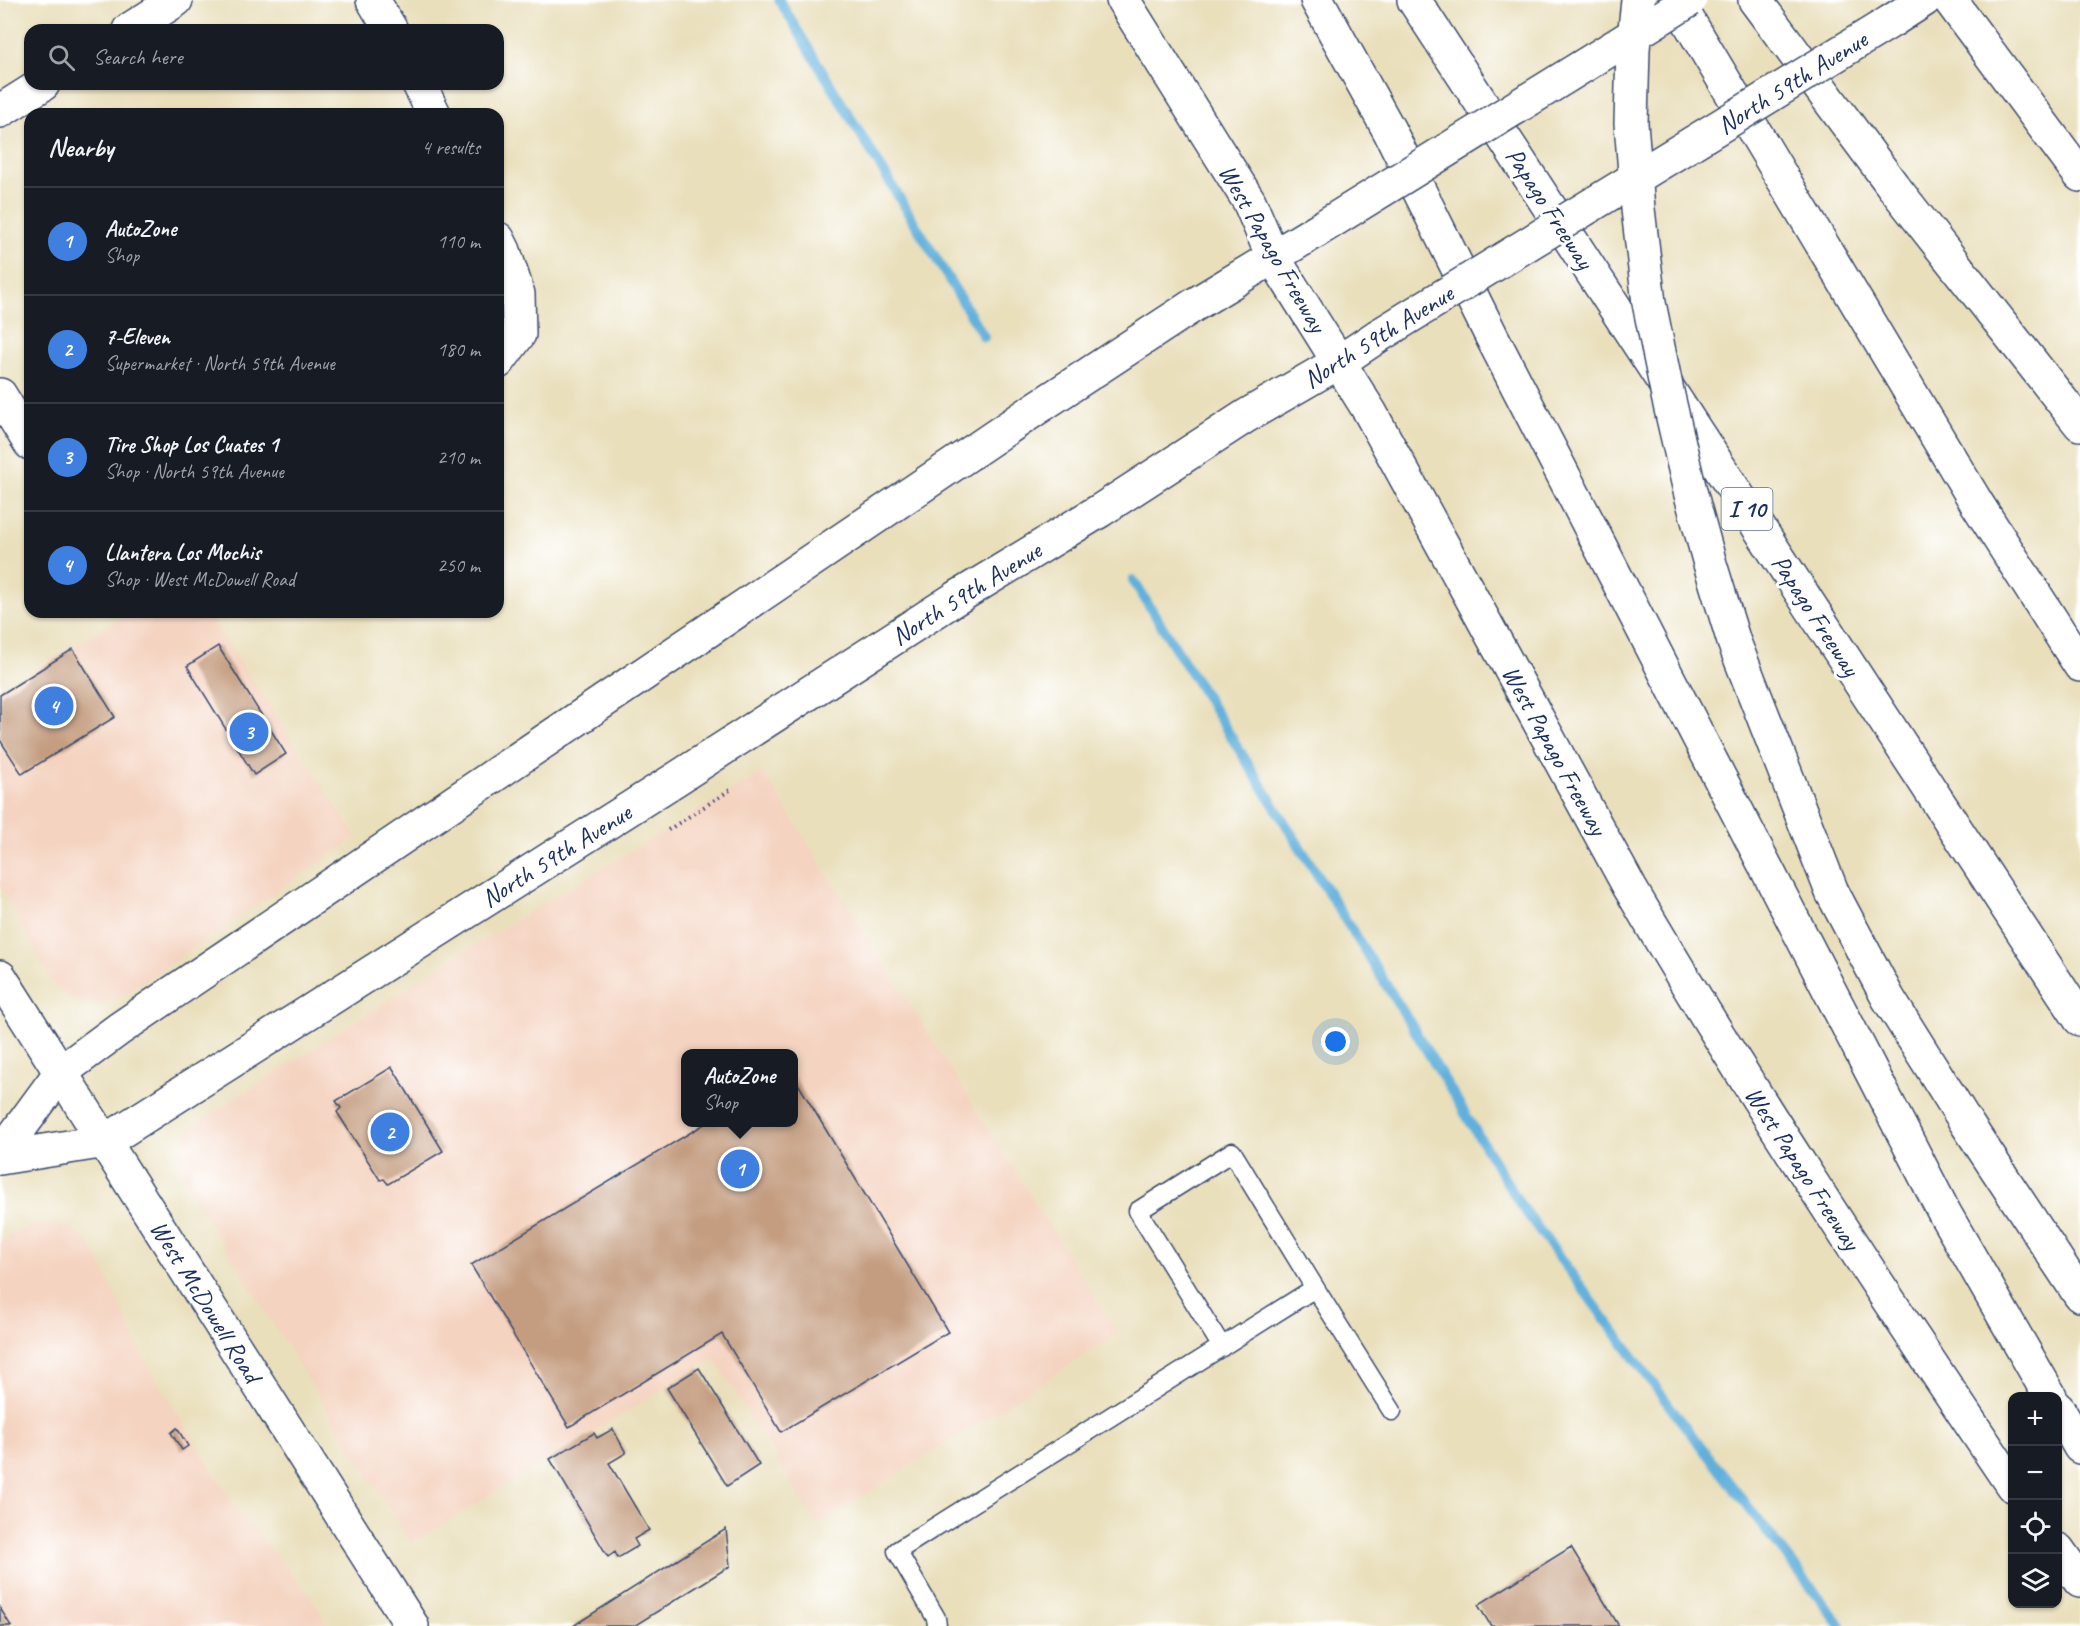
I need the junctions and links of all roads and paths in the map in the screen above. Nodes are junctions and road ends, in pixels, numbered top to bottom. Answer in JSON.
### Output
{"nodes":[{"id":1,"x":176,"y":0,"type":"edge"},
{"id":2,"x":373,"y":0,"type":"edge"},
{"id":3,"x":1123,"y":0,"type":"edge"},
{"id":4,"x":1317,"y":0,"type":"edge"},
{"id":5,"x":1414,"y":0,"type":"edge"},
{"id":6,"x":1638,"y":0,"type":"edge"},
{"id":7,"x":1676,"y":0,"type":"edge"},
{"id":8,"x":1690,"y":0,"type":"edge"},
{"id":9,"x":1755,"y":0,"type":"edge"},
{"id":10,"x":1924,"y":0,"type":"edge"},
{"id":11,"x":1950,"y":0,"type":"edge"},
{"id":12,"x":138,"y":24,"type":"edge"},
{"id":13,"x":388,"y":24,"type":"edge"},
{"id":14,"x":33,"y":90,"type":"edge"},
{"id":15,"x":422,"y":90,"type":"edge"},
{"id":16,"x":431,"y":108,"type":"edge"},
{"id":17,"x":0,"y":111,"type":"edge"},
{"id":18,"x":2080,"y":176,"type":"edge"},
{"id":19,"x":504,"y":251,"type":"edge"},
{"id":20,"x":1273,"y":257,"type":"junction"},
{"id":21,"x":504,"y":354,"type":"edge"},
{"id":22,"x":1339,"y":362,"type":"junction"},
{"id":23,"x":0,"y":395,"type":"edge"},
{"id":24,"x":2080,"y":424,"type":"edge"},
{"id":25,"x":24,"y":433,"type":"edge"},
{"id":26,"x":2080,"y":665,"type":"edge"},
{"id":27,"x":730,"y":790,"type":"dead end"},
{"id":28,"x":668,"y":830,"type":"dead end"},
{"id":29,"x":0,"y":977,"type":"edge"},
{"id":30,"x":2080,"y":1019,"type":"edge"},
{"id":31,"x":61,"y":1072,"type":"junction"},
{"id":32,"x":106,"y":1141,"type":"junction"},
{"id":33,"x":0,"y":1157,"type":"edge"},
{"id":34,"x":1315,"y":1288,"type":"junction"},
{"id":35,"x":2080,"y":1295,"type":"edge"},
{"id":36,"x":1222,"y":1347,"type":"junction"},
{"id":37,"x":2048,"y":1392,"type":"edge"},
{"id":38,"x":1392,"y":1411,"type":"dead end"},
{"id":39,"x":2062,"y":1415,"type":"edge"},
{"id":40,"x":2080,"y":1447,"type":"edge"},
{"id":41,"x":2008,"y":1478,"type":"edge"},
{"id":42,"x":2061,"y":1554,"type":"edge"},
{"id":43,"x":2080,"y":1581,"type":"edge"},
{"id":44,"x":411,"y":1626,"type":"edge"},
{"id":45,"x":937,"y":1626,"type":"edge"}],
"edges":[{"from":1,"to":12,"type":"main road"},
{"from":2,"to":13,"type":"main road"},
{"from":3,"to":20,"type":"main road","name":"West Papago Freeway"},
{"from":4,"to":37,"type":"main road"},
{"from":5,"to":30,"type":"main road","name":"Papago Freeway","number":"I 10"},
{"from":6,"to":35,"type":"main road","bridge":true},
{"from":7,"to":26,"type":"main road"},
{"from":8,"to":20,"type":"main road","name":"North 59th Avenue","bridge":true},
{"from":9,"to":24,"type":"main road"},
{"from":10,"to":22,"type":"main road","name":"North 59th Avenue","bridge":true},
{"from":11,"to":18,"type":"main road"},
{"from":14,"to":17,"type":"main road"},
{"from":15,"to":16,"type":"main road"},
{"from":19,"to":21,"type":"main road"},
{"from":20,"to":22,"type":"main road","name":"West Papago Freeway"},
{"from":20,"to":31,"type":"main road","name":"North 59th Avenue"},
{"from":22,"to":32,"type":"main road","name":"North 59th Avenue"},
{"from":22,"to":41,"type":"main road","name":"West Papago Freeway"},
{"from":23,"to":25,"type":"main road"},
{"from":27,"to":28,"type":"path"},
{"from":29,"to":31,"type":"main road","name":"West McDowell Road"},
{"from":31,"to":32,"type":"main road","name":"West McDowell Road"},
{"from":31,"to":33,"type":"main road","name":"North 59th Avenue"},
{"from":32,"to":33,"type":"main road","name":"North 59th Avenue"},
{"from":32,"to":44,"type":"main road","name":"West McDowell Road"},
{"from":34,"to":36,"type":"lane"},
{"from":34,"to":36,"type":"lane"},
{"from":34,"to":38,"type":"lane"},
{"from":36,"to":45,"type":"lane"},
{"from":39,"to":40,"type":"main road"},
{"from":42,"to":43,"type":"main road"}]}
